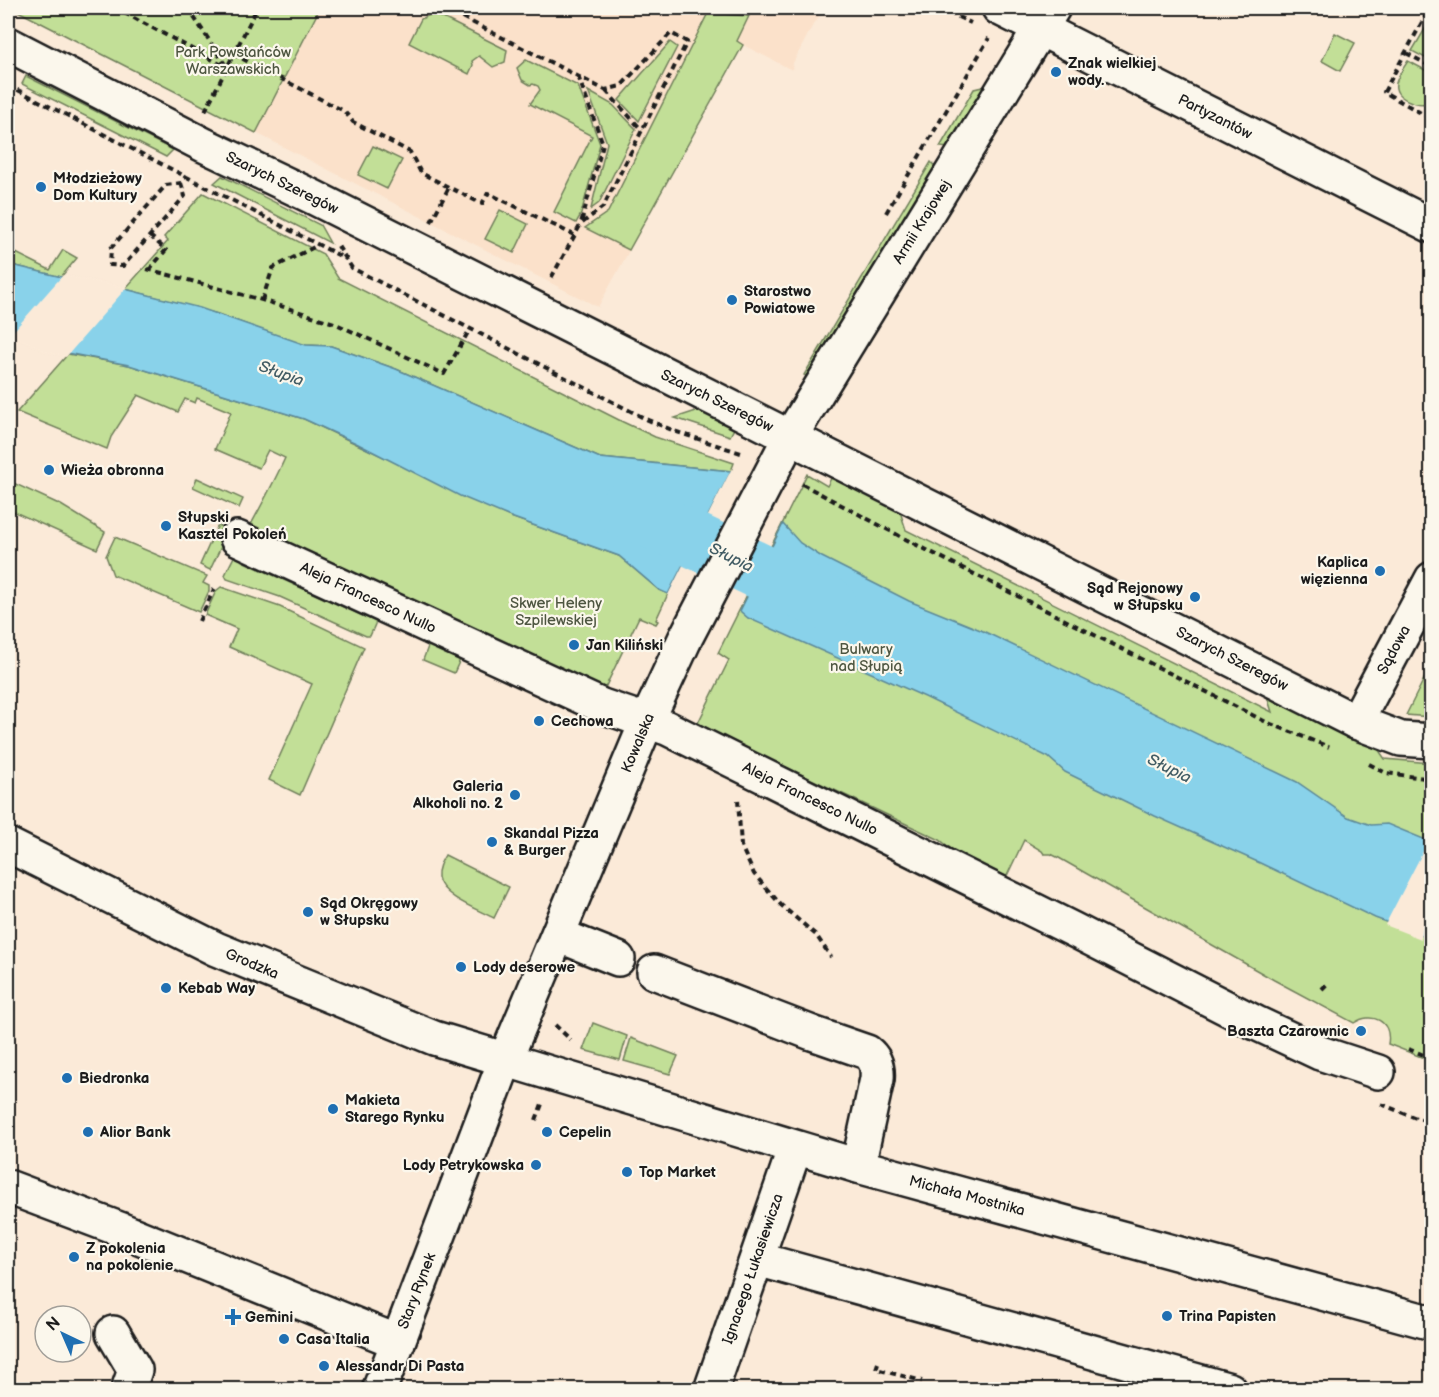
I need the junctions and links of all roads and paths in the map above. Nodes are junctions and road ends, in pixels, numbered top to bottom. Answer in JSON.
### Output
{"nodes":[{"id":1,"x":115,"y":8,"type":"edge"},
{"id":2,"x":188,"y":8,"type":"edge"},
{"id":3,"x":257,"y":8,"type":"edge"},
{"id":4,"x":444,"y":8,"type":"edge"},
{"id":5,"x":939,"y":8,"type":"edge"},
{"id":6,"x":1427,"y":13,"type":"dead end"},
{"id":7,"x":1047,"y":18,"type":"edge"},
{"id":8,"x":990,"y":23,"type":"edge"},
{"id":9,"x":8,"y":44,"type":"edge"},
{"id":10,"x":1406,"y":53,"type":"junction"},
{"id":11,"x":233,"y":54,"type":"junction"},
{"id":12,"x":226,"y":67,"type":"junction"},
{"id":13,"x":1431,"y":67,"type":"edge"},
{"id":14,"x":578,"y":76,"type":"junction"},
{"id":15,"x":8,"y":85,"type":"edge"},
{"id":16,"x":605,"y":90,"type":"junction"},
{"id":17,"x":204,"y":112,"type":"dead end"},
{"id":18,"x":1431,"y":112,"type":"edge"},
{"id":19,"x":642,"y":130,"type":"junction"},
{"id":20,"x":190,"y":168,"type":"dead end"},
{"id":21,"x":186,"y":175,"type":"junction"},
{"id":22,"x":181,"y":183,"type":"junction"},
{"id":23,"x":449,"y":187,"type":"junction"},
{"id":24,"x":313,"y":197,"type":"junction"},
{"id":25,"x":884,"y":216,"type":"dead end"},
{"id":26,"x":581,"y":224,"type":"junction"},
{"id":27,"x":430,"y":226,"type":"dead end"},
{"id":28,"x":1431,"y":226,"type":"edge"},
{"id":29,"x":573,"y":235,"type":"junction"},
{"id":30,"x":150,"y":236,"type":"junction"},
{"id":31,"x":318,"y":244,"type":"junction"},
{"id":32,"x":346,"y":259,"type":"junction"},
{"id":33,"x":547,"y":286,"type":"dead end"},
{"id":34,"x":262,"y":300,"type":"junction"},
{"id":35,"x":470,"y":329,"type":"junction"},
{"id":36,"x":790,"y":437,"type":"junction"},
{"id":37,"x":742,"y":453,"type":"dead end"},
{"id":38,"x":781,"y":480,"type":"junction"},
{"id":39,"x":237,"y":538,"type":"dead end"},
{"id":40,"x":1431,"y":579,"type":"edge"},
{"id":41,"x":214,"y":589,"type":"dead end"},
{"id":42,"x":199,"y":621,"type":"dead end"},
{"id":43,"x":647,"y":721,"type":"junction"},
{"id":44,"x":1356,"y":722,"type":"junction"},
{"id":45,"x":1431,"y":741,"type":"edge"},
{"id":46,"x":1330,"y":748,"type":"dead end"},
{"id":47,"x":738,"y":795,"type":"dead end"},
{"id":48,"x":8,"y":845,"type":"edge"},
{"id":49,"x":558,"y":935,"type":"junction"},
{"id":50,"x":831,"y":957,"type":"dead end"},
{"id":51,"x":618,"y":958,"type":"dead end"},
{"id":52,"x":654,"y":972,"type":"dead end"},
{"id":53,"x":1327,"y":984,"type":"dead end"},
{"id":54,"x":1322,"y":989,"type":"dead end"},
{"id":55,"x":1408,"y":1049,"type":"dead end"},
{"id":56,"x":1424,"y":1055,"type":"dead end"},
{"id":57,"x":506,"y":1058,"type":"junction"},
{"id":58,"x":1378,"y":1072,"type":"dead end"},
{"id":59,"x":542,"y":1104,"type":"dead end"},
{"id":60,"x":536,"y":1120,"type":"dead end"},
{"id":61,"x":795,"y":1148,"type":"junction"},
{"id":62,"x":858,"y":1166,"type":"junction"},
{"id":63,"x":8,"y":1186,"type":"edge"},
{"id":64,"x":757,"y":1259,"type":"junction"},
{"id":65,"x":1431,"y":1323,"type":"edge"},
{"id":66,"x":113,"y":1333,"type":"dead end"},
{"id":67,"x":398,"y":1341,"type":"junction"},
{"id":68,"x":878,"y":1364,"type":"dead end"},
{"id":69,"x":922,"y":1381,"type":"dead end"},
{"id":70,"x":128,"y":1389,"type":"edge"},
{"id":71,"x":379,"y":1389,"type":"edge"},
{"id":72,"x":711,"y":1389,"type":"edge"},
{"id":73,"x":1230,"y":1389,"type":"edge"}],
"edges":[{"from":1,"to":12,"type":"path"},
{"from":2,"to":12,"type":"path"},
{"from":3,"to":11,"type":"path"},
{"from":4,"to":14,"type":"path"},
{"from":5,"to":8,"type":"path"},
{"from":6,"to":10,"type":"path"},
{"from":7,"to":8,"type":"street","name":"Partyzantów"},
{"from":7,"to":28,"type":"street","name":"Partyzantów"},
{"from":7,"to":36,"type":"street","name":"Armii Krajowej"},
{"from":8,"to":25,"type":"path"},
{"from":9,"to":24,"type":"street","name":"Szarych Szeregów"},
{"from":10,"to":13,"type":"path"},
{"from":10,"to":18,"type":"path"},
{"from":11,"to":12,"type":"path"},
{"from":11,"to":23,"type":"path"},
{"from":12,"to":17,"type":"path"},
{"from":14,"to":16,"type":"path"},
{"from":14,"to":26,"type":"path"},
{"from":15,"to":21,"type":"path"},
{"from":16,"to":19,"type":"path"},
{"from":16,"to":19,"type":"path"},
{"from":19,"to":26,"type":"path"},
{"from":20,"to":21,"type":"path"},
{"from":21,"to":22,"type":"path"},
{"from":21,"to":31,"type":"path"},
{"from":22,"to":30,"type":"path"},
{"from":22,"to":30,"type":"path"},
{"from":23,"to":27,"type":"path"},
{"from":23,"to":29,"type":"path"},
{"from":24,"to":32,"type":"path"},
{"from":24,"to":36,"type":"street","name":"Szarych Szeregów"},
{"from":26,"to":29,"type":"path"},
{"from":29,"to":33,"type":"path"},
{"from":30,"to":34,"type":"path"},
{"from":31,"to":32,"type":"path"},
{"from":31,"to":34,"type":"path"},
{"from":32,"to":35,"type":"path"},
{"from":34,"to":35,"type":"path"},
{"from":35,"to":37,"type":"path"},
{"from":36,"to":38,"type":"street","name":"Kowalska"},
{"from":36,"to":44,"type":"street","name":"Szarych Szeregów"},
{"from":38,"to":43,"type":"street","name":"Kowalska"},
{"from":38,"to":46,"type":"path"},
{"from":39,"to":43,"type":"street","name":"Aleja Francesco Nullo"},
{"from":40,"to":44,"type":"street","name":"Sądowa"},
{"from":41,"to":42,"type":"path"},
{"from":43,"to":49,"type":"street","name":"Kowalska"},
{"from":43,"to":58,"type":"street","name":"Aleja Francesco Nullo"},
{"from":44,"to":45,"type":"street","name":"Szarych Szeregów"},
{"from":47,"to":50,"type":"path"},
{"from":48,"to":57,"type":"street","name":"Grodzka"},
{"from":49,"to":51,"type":"street"},
{"from":49,"to":57,"type":"street","name":"Kowalska"},
{"from":52,"to":62,"type":"street"},
{"from":53,"to":54,"type":"path"},
{"from":55,"to":56,"type":"path"},
{"from":57,"to":61,"type":"street","name":"Michała Mostnika"},
{"from":57,"to":67,"type":"street","name":"Stary Rynek"},
{"from":59,"to":60,"type":"path"},
{"from":61,"to":62,"type":"street","name":"Michała Mostnika"},
{"from":61,"to":64,"type":"street","name":"Ignacego Łukasiewicza"},
{"from":62,"to":65,"type":"street","name":"Michała Mostnika"},
{"from":63,"to":67,"type":"street","name":"Stary Rynek"},
{"from":64,"to":72,"type":"street","name":"Ignacego Łukasiewicza"},
{"from":64,"to":73,"type":"street"},
{"from":66,"to":70,"type":"street"},
{"from":67,"to":71,"type":"street"},
{"from":68,"to":69,"type":"path"}]}
